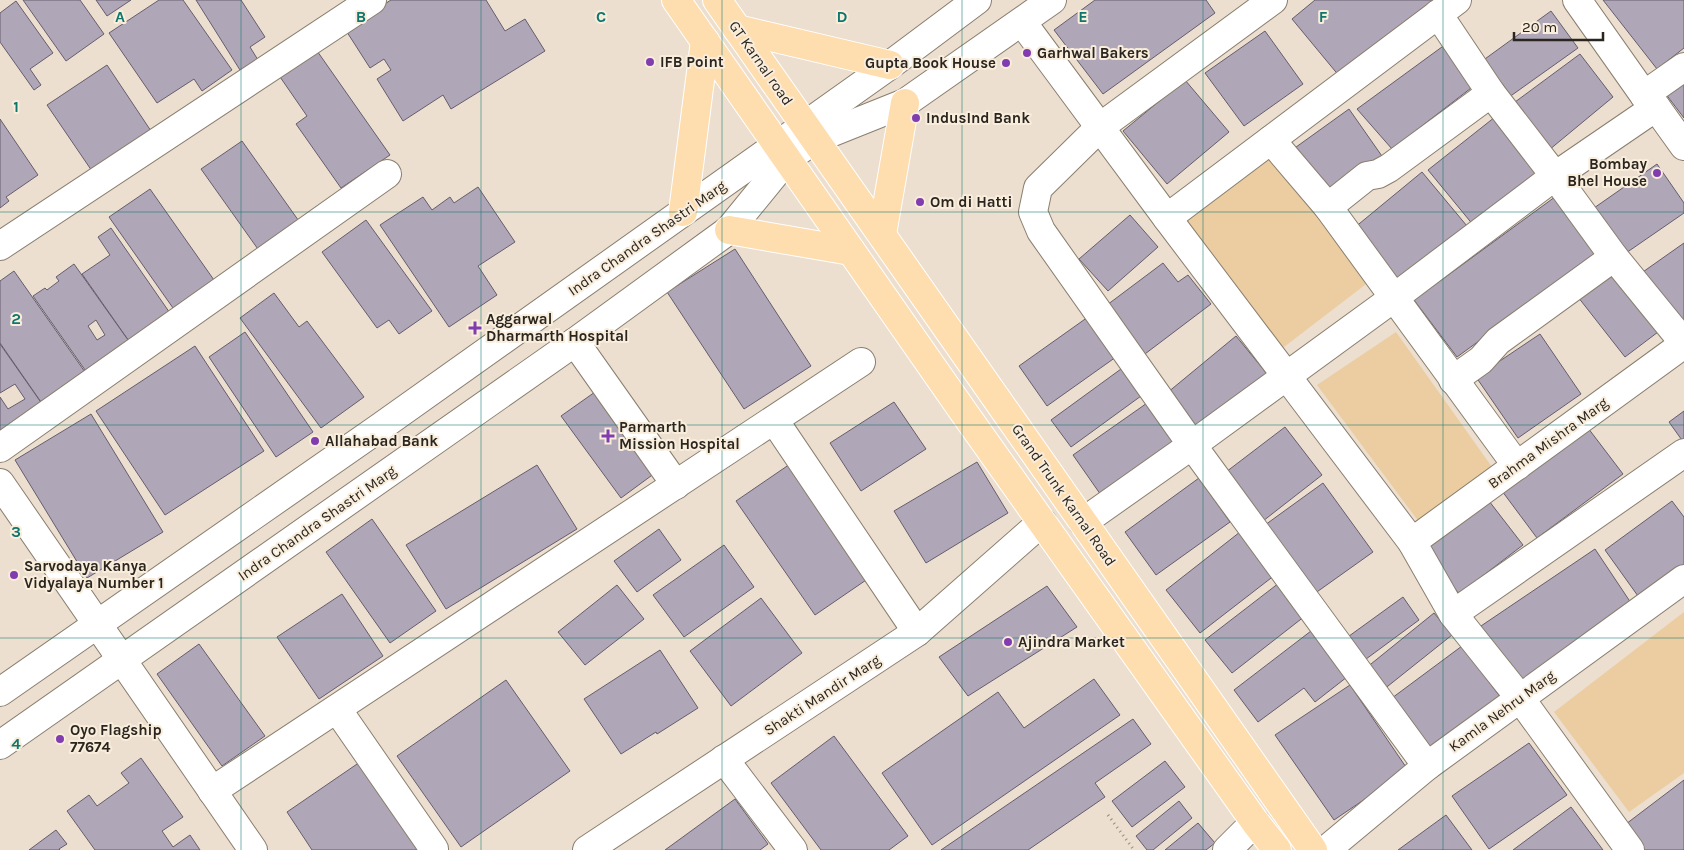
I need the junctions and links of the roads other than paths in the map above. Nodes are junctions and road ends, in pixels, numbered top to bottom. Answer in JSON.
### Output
{"nodes":[{"id":1,"x":372,"y":0,"type":"edge"},
{"id":2,"x":676,"y":0,"type":"edge"},
{"id":3,"x":717,"y":0,"type":"edge"},
{"id":4,"x":1052,"y":0,"type":"edge"},
{"id":5,"x":1273,"y":0,"type":"edge"},
{"id":6,"x":1577,"y":0,"type":"edge"},
{"id":7,"x":974,"y":1,"type":"edge"},
{"id":8,"x":1447,"y":7,"type":"edge"},
{"id":9,"x":1022,"y":22,"type":"junction"},
{"id":10,"x":737,"y":29,"type":"junction"},
{"id":11,"x":705,"y":41,"type":"junction"},
{"id":12,"x":890,"y":65,"type":"junction"},
{"id":13,"x":1684,"y":67,"type":"edge"},
{"id":14,"x":1491,"y":92,"type":"junction"},
{"id":15,"x":1650,"y":101,"type":"junction"},
{"id":16,"x":905,"y":103,"type":"junction"},
{"id":17,"x":1100,"y":128,"type":"junction"},
{"id":18,"x":810,"y":132,"type":"junction"},
{"id":19,"x":1271,"y":140,"type":"junction"},
{"id":20,"x":1684,"y":146,"type":"edge"},
{"id":21,"x":782,"y":152,"type":"junction"},
{"id":22,"x":387,"y":174,"type":"dead end"},
{"id":23,"x":1555,"y":176,"type":"junction"},
{"id":24,"x":1328,"y":207,"type":"junction"},
{"id":25,"x":683,"y":212,"type":"junction"},
{"id":26,"x":1167,"y":218,"type":"junction"},
{"id":27,"x":728,"y":230,"type":"junction"},
{"id":28,"x":882,"y":234,"type":"junction"},
{"id":29,"x":0,"y":246,"type":"edge"},
{"id":30,"x":851,"y":251,"type":"junction"},
{"id":31,"x":1614,"y":257,"type":"junction"},
{"id":32,"x":1395,"y":297,"type":"junction"},
{"id":33,"x":575,"y":342,"type":"junction"},
{"id":34,"x":1684,"y":343,"type":"edge"},
{"id":35,"x":861,"y":362,"type":"dead end"},
{"id":36,"x":1287,"y":376,"type":"junction"},
{"id":37,"x":1453,"y":380,"type":"junction"},
{"id":38,"x":774,"y":420,"type":"junction"},
{"id":39,"x":1192,"y":445,"type":"junction"},
{"id":40,"x":0,"y":448,"type":"edge"},
{"id":41,"x":1684,"y":453,"type":"edge"},
{"id":42,"x":1517,"y":466,"type":"junction"},
{"id":43,"x":0,"y":482,"type":"edge"},
{"id":44,"x":676,"y":485,"type":"junction"},
{"id":45,"x":1042,"y":522,"type":"junction"},
{"id":46,"x":1083,"y":522,"type":"junction"},
{"id":47,"x":1412,"y":542,"type":"junction"},
{"id":48,"x":1684,"y":579,"type":"edge"},
{"id":49,"x":1453,"y":614,"type":"junction"},
{"id":50,"x":97,"y":625,"type":"junction"},
{"id":51,"x":917,"y":632,"type":"junction"},
{"id":52,"x":121,"y":660,"type":"junction"},
{"id":53,"x":0,"y":692,"type":"edge"},
{"id":54,"x":1520,"y":698,"type":"junction"},
{"id":55,"x":337,"y":709,"type":"junction"},
{"id":56,"x":0,"y":745,"type":"edge"},
{"id":57,"x":724,"y":759,"type":"junction"},
{"id":58,"x":1427,"y":766,"type":"junction"},
{"id":59,"x":212,"y":791,"type":"junction"},
{"id":60,"x":1255,"y":822,"type":"junction"},
{"id":61,"x":434,"y":849,"type":"edge"},
{"id":62,"x":253,"y":850,"type":"edge"},
{"id":63,"x":587,"y":850,"type":"edge"},
{"id":64,"x":793,"y":850,"type":"edge"},
{"id":65,"x":1228,"y":850,"type":"edge"},
{"id":66,"x":1277,"y":850,"type":"edge"},
{"id":67,"x":1314,"y":850,"type":"edge"},
{"id":68,"x":1326,"y":850,"type":"edge"},
{"id":69,"x":1630,"y":850,"type":"edge"}],
"edges":[{"from":1,"to":29,"type":"street"},
{"from":2,"to":11,"type":"main road"},
{"from":3,"to":10,"type":"main road","name":"GT Karnal road"},
{"from":4,"to":9,"type":"street"},
{"from":5,"to":17,"type":"street"},
{"from":6,"to":15,"type":"street"},
{"from":7,"to":12,"type":"street"},
{"from":8,"to":14,"type":"street"},
{"from":8,"to":19,"type":"street"},
{"from":9,"to":16,"type":"street"},
{"from":9,"to":17,"type":"street"},
{"from":10,"to":12,"type":"main road"},
{"from":10,"to":18,"type":"main road","name":"GT Karnal road"},
{"from":11,"to":21,"type":"main road"},
{"from":11,"to":25,"type":"main road"},
{"from":12,"to":18,"type":"street"},
{"from":13,"to":15,"type":"street"},
{"from":14,"to":23,"type":"street"},
{"from":14,"to":24,"type":"street"},
{"from":15,"to":20,"type":"street"},
{"from":15,"to":23,"type":"street"},
{"from":16,"to":18,"type":"street"},
{"from":16,"to":28,"type":"main road"},
{"from":17,"to":26,"type":"street"},
{"from":17,"to":39,"type":"street"},
{"from":18,"to":21,"type":"street"},
{"from":18,"to":28,"type":"main road","name":"Grand Trunk Karnal Road"},
{"from":19,"to":24,"type":"street"},
{"from":19,"to":26,"type":"street"},
{"from":21,"to":25,"type":"street","name":"Indra Chandra Shastri Marg"},
{"from":21,"to":27,"type":"street","name":"Indra Chandra Shastri Marg"},
{"from":21,"to":30,"type":"main road"},
{"from":22,"to":40,"type":"street"},
{"from":23,"to":31,"type":"street"},
{"from":23,"to":32,"type":"street"},
{"from":24,"to":32,"type":"street"},
{"from":25,"to":50,"type":"street","name":"Indra Chandra Shastri Marg"},
{"from":26,"to":36,"type":"street"},
{"from":27,"to":30,"type":"main road"},
{"from":27,"to":33,"type":"street","name":"Indra Chandra Shastri Marg"},
{"from":28,"to":46,"type":"main road","name":"Grand Trunk Karnal Road"},
{"from":30,"to":45,"type":"main road"},
{"from":31,"to":34,"type":"street"},
{"from":31,"to":37,"type":"street"},
{"from":32,"to":36,"type":"street"},
{"from":32,"to":37,"type":"street"},
{"from":33,"to":44,"type":"street"},
{"from":33,"to":52,"type":"street","name":"Indra Chandra Shastri Marg"},
{"from":34,"to":42,"type":"street","name":"Brahma Mishra Marg"},
{"from":35,"to":38,"type":"street"},
{"from":36,"to":39,"type":"street"},
{"from":36,"to":47,"type":"street"},
{"from":37,"to":42,"type":"street"},
{"from":38,"to":44,"type":"street"},
{"from":38,"to":51,"type":"street"},
{"from":39,"to":46,"type":"street"},
{"from":39,"to":58,"type":"street"},
{"from":41,"to":49,"type":"street"},
{"from":42,"to":47,"type":"street","name":"Brahma Mishra Marg"},
{"from":43,"to":50,"type":"street"},
{"from":44,"to":55,"type":"street"},
{"from":45,"to":51,"type":"street","name":"Shakti Mandir Marg"},
{"from":45,"to":60,"type":"main road"},
{"from":46,"to":67,"type":"main road","name":"Grand Trunk Karnal Road"},
{"from":47,"to":49,"type":"street"},
{"from":48,"to":54,"type":"street","name":"Kamla Nehru Marg"},
{"from":49,"to":54,"type":"street"},
{"from":50,"to":52,"type":"street"},
{"from":50,"to":53,"type":"street","name":"Indra Chandra Shastri Marg"},
{"from":51,"to":57,"type":"street","name":"Shakti Mandir Marg"},
{"from":52,"to":56,"type":"street","name":"Indra Chandra Shastri Marg"},
{"from":52,"to":59,"type":"street"},
{"from":54,"to":58,"type":"street","name":"Kamla Nehru Marg"},
{"from":54,"to":69,"type":"street"},
{"from":55,"to":59,"type":"street"},
{"from":55,"to":61,"type":"street"},
{"from":57,"to":63,"type":"street","name":"Shakti Mandir Marg"},
{"from":57,"to":64,"type":"street"},
{"from":58,"to":68,"type":"street","name":"Kamla Nehru Marg"},
{"from":59,"to":62,"type":"street"},
{"from":60,"to":65,"type":"street"},
{"from":60,"to":66,"type":"main road"}]}
